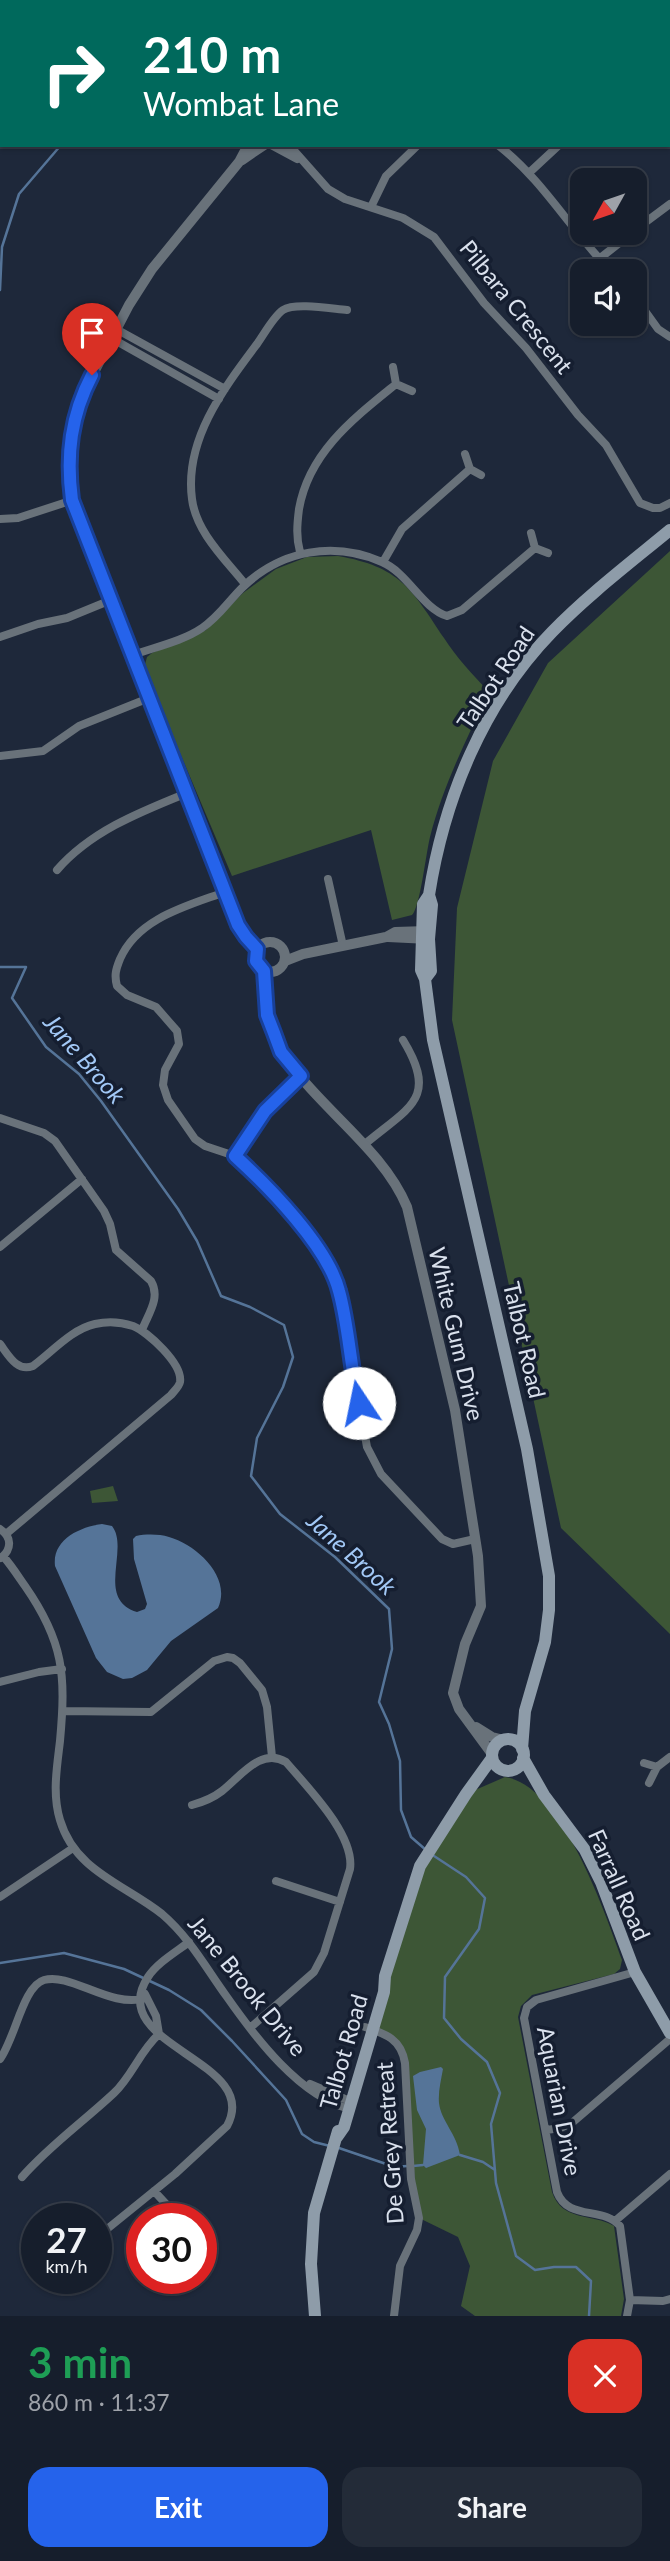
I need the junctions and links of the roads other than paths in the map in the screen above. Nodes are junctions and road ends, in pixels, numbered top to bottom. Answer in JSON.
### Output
{"nodes":[{"id":1,"x":247,"y":147,"type":"edge"},
{"id":2,"x":261,"y":147,"type":"edge"},
{"id":3,"x":275,"y":147,"type":"edge"},
{"id":4,"x":290,"y":147,"type":"edge"},
{"id":5,"x":416,"y":147,"type":"edge"},
{"id":6,"x":500,"y":147,"type":"edge"},
{"id":7,"x":557,"y":147,"type":"edge"},
{"id":8,"x":300,"y":160,"type":"junction"},
{"id":9,"x":239,"y":162,"type":"junction"},
{"id":10,"x":530,"y":172,"type":"junction"},
{"id":11,"x":670,"y":204,"type":"edge"},
{"id":12,"x":371,"y":207,"type":"junction"},
{"id":13,"x":648,"y":220,"type":"edge"},
{"id":14,"x":616,"y":245,"type":"edge"},
{"id":15,"x":599,"y":259,"type":"joint"},
{"id":16,"x":347,"y":310,"type":"dead end"},
{"id":17,"x":647,"y":314,"type":"edge"},
{"id":18,"x":114,"y":334,"type":"junction"},
{"id":19,"x":670,"y":337,"type":"edge"},
{"id":20,"x":393,"y":367,"type":"dead end"},
{"id":21,"x":396,"y":384,"type":"junction"},
{"id":22,"x":225,"y":389,"type":"junction"},
{"id":23,"x":412,"y":391,"type":"dead end"},
{"id":24,"x":219,"y":399,"type":"junction"},
{"id":25,"x":465,"y":454,"type":"dead end"},
{"id":26,"x":470,"y":469,"type":"junction"},
{"id":27,"x":481,"y":475,"type":"dead end"},
{"id":28,"x":72,"y":500,"type":"junction"},
{"id":29,"x":670,"y":503,"type":"edge"},
{"id":30,"x":0,"y":519,"type":"edge"},
{"id":31,"x":670,"y":530,"type":"edge"},
{"id":32,"x":531,"y":533,"type":"dead end"},
{"id":33,"x":535,"y":548,"type":"junction"},
{"id":34,"x":300,"y":552,"type":"junction"},
{"id":35,"x":548,"y":553,"type":"dead end"},
{"id":36,"x":383,"y":562,"type":"junction"},
{"id":37,"x":245,"y":584,"type":"junction"},
{"id":38,"x":110,"y":600,"type":"junction"},
{"id":39,"x":0,"y":637,"type":"edge"},
{"id":40,"x":133,"y":655,"type":"junction"},
{"id":41,"x":149,"y":698,"type":"junction"},
{"id":42,"x":0,"y":756,"type":"edge"},
{"id":43,"x":187,"y":793,"type":"junction"},
{"id":44,"x":57,"y":870,"type":"dead end"},
{"id":45,"x":328,"y":879,"type":"dead end"},
{"id":46,"x":225,"y":892,"type":"junction"},
{"id":47,"x":425,"y":935,"type":"junction"},
{"id":48,"x":261,"y":946,"type":"junction"},
{"id":49,"x":343,"y":946,"type":"junction"},
{"id":50,"x":285,"y":957,"type":"junction"},
{"id":51,"x":269,"y":971,"type":"junction"},
{"id":52,"x":403,"y":1040,"type":"dead end"},
{"id":53,"x":301,"y":1076,"type":"junction"},
{"id":54,"x":0,"y":1118,"type":"edge"},
{"id":55,"x":365,"y":1144,"type":"junction"},
{"id":56,"x":235,"y":1156,"type":"junction"},
{"id":57,"x":82,"y":1178,"type":"junction"},
{"id":58,"x":0,"y":1247,"type":"edge"},
{"id":59,"x":142,"y":1330,"type":"junction"},
{"id":60,"x":0,"y":1344,"type":"edge"},
{"id":61,"x":3,"y":1532,"type":"edge"},
{"id":62,"x":475,"y":1539,"type":"junction"},
{"id":63,"x":2,"y":1557,"type":"edge"},
{"id":64,"x":62,"y":1669,"type":"junction"},
{"id":65,"x":0,"y":1682,"type":"edge"},
{"id":66,"x":63,"y":1711,"type":"junction"},
{"id":67,"x":525,"y":1711,"type":"junction"},
{"id":68,"x":473,"y":1725,"type":"junction"},
{"id":69,"x":507,"y":1740,"type":"junction"},
{"id":70,"x":523,"y":1754,"type":"junction"},
{"id":71,"x":492,"y":1756,"type":"junction"},
{"id":72,"x":272,"y":1757,"type":"junction"},
{"id":73,"x":670,"y":1757,"type":"edge"},
{"id":74,"x":645,"y":1763,"type":"dead end"},
{"id":75,"x":657,"y":1767,"type":"junction"},
{"id":76,"x":507,"y":1771,"type":"junction"},
{"id":77,"x":649,"y":1783,"type":"dead end"},
{"id":78,"x":466,"y":1794,"type":"junction"},
{"id":79,"x":544,"y":1795,"type":"junction"},
{"id":80,"x":192,"y":1805,"type":"dead end"},
{"id":81,"x":73,"y":1848,"type":"junction"},
{"id":82,"x":276,"y":1881,"type":"dead end"},
{"id":83,"x":0,"y":1897,"type":"edge"},
{"id":84,"x":340,"y":1902,"type":"junction"},
{"id":85,"x":189,"y":1941,"type":"junction"},
{"id":86,"x":635,"y":1972,"type":"junction"},
{"id":87,"x":142,"y":1999,"type":"junction"},
{"id":88,"x":250,"y":2028,"type":"junction"},
{"id":89,"x":369,"y":2028,"type":"junction"},
{"id":90,"x":670,"y":2033,"type":"edge"},
{"id":91,"x":159,"y":2034,"type":"junction"},
{"id":92,"x":670,"y":2039,"type":"edge"},
{"id":93,"x":0,"y":2059,"type":"edge"},
{"id":94,"x":347,"y":2105,"type":"junction"},
{"id":95,"x":546,"y":2130,"type":"junction"},
{"id":96,"x":670,"y":2174,"type":"edge"},
{"id":97,"x":22,"y":2177,"type":"dead end"},
{"id":98,"x":153,"y":2191,"type":"junction"},
{"id":99,"x":165,"y":2203,"type":"edge"},
{"id":100,"x":615,"y":2221,"type":"junction"},
{"id":101,"x":112,"y":2225,"type":"edge"},
{"id":102,"x":670,"y":2299,"type":"edge"},
{"id":103,"x":630,"y":2300,"type":"junction"},
{"id":104,"x":315,"y":2316,"type":"edge"},
{"id":105,"x":394,"y":2316,"type":"edge"},
{"id":106,"x":626,"y":2316,"type":"edge"}],
"edges":[{"from":1,"to":9,"type":"street"},
{"from":2,"to":9,"type":"street"},
{"from":3,"to":8,"type":"street","name":"Pilbara Crescent"},
{"from":4,"to":8,"type":"street","name":"Pilbara Crescent"},
{"from":5,"to":12,"type":"street"},
{"from":6,"to":10,"type":"street"},
{"from":7,"to":10,"type":"street"},
{"from":8,"to":12,"type":"street","name":"Pilbara Crescent"},
{"from":9,"to":18,"type":"street"},
{"from":10,"to":15,"type":"street"},
{"from":11,"to":13,"type":"street"},
{"from":12,"to":29,"type":"street","name":"Pilbara Crescent"},
{"from":14,"to":15,"type":"street"},
{"from":16,"to":22,"type":"street"},
{"from":17,"to":19,"type":"street"},
{"from":18,"to":22,"type":"street"},
{"from":18,"to":24,"type":"street"},
{"from":18,"to":28,"type":"street"},
{"from":20,"to":21,"type":"street"},
{"from":21,"to":23,"type":"street"},
{"from":21,"to":34,"type":"street"},
{"from":22,"to":24,"type":"street"},
{"from":24,"to":37,"type":"street"},
{"from":25,"to":26,"type":"street"},
{"from":26,"to":27,"type":"street"},
{"from":26,"to":36,"type":"street"},
{"from":28,"to":30,"type":"street"},
{"from":28,"to":38,"type":"street"},
{"from":31,"to":47,"type":"main road","name":"Talbot Road"},
{"from":32,"to":33,"type":"street"},
{"from":33,"to":35,"type":"street"},
{"from":33,"to":36,"type":"street"},
{"from":34,"to":36,"type":"street"},
{"from":34,"to":37,"type":"street"},
{"from":37,"to":40,"type":"street"},
{"from":38,"to":39,"type":"street"},
{"from":38,"to":40,"type":"street"},
{"from":40,"to":41,"type":"street"},
{"from":41,"to":42,"type":"street"},
{"from":41,"to":43,"type":"street"},
{"from":43,"to":44,"type":"street"},
{"from":43,"to":46,"type":"street"},
{"from":45,"to":49,"type":"street"},
{"from":46,"to":48,"type":"street"},
{"from":46,"to":56,"type":"street"},
{"from":47,"to":49,"type":"street"},
{"from":47,"to":67,"type":"main road","name":"Talbot Road"},
{"from":48,"to":50,"type":"street"},
{"from":48,"to":51,"type":"street"},
{"from":49,"to":50,"type":"street"},
{"from":50,"to":51,"type":"street"},
{"from":51,"to":53,"type":"street","name":"White Gum Drive"},
{"from":52,"to":55,"type":"street"},
{"from":53,"to":55,"type":"street","name":"White Gum Drive"},
{"from":53,"to":56,"type":"street"},
{"from":54,"to":57,"type":"street"},
{"from":55,"to":62,"type":"street","name":"White Gum Drive"},
{"from":56,"to":62,"type":"street"},
{"from":57,"to":58,"type":"street"},
{"from":57,"to":59,"type":"street"},
{"from":59,"to":60,"type":"street"},
{"from":59,"to":61,"type":"street"},
{"from":61,"to":63,"type":"street","name":"Jane Brook Drive"},
{"from":62,"to":68,"type":"street","name":"White Gum Drive"},
{"from":63,"to":64,"type":"street","name":"Jane Brook Drive"},
{"from":64,"to":65,"type":"street"},
{"from":64,"to":66,"type":"street","name":"Jane Brook Drive"},
{"from":66,"to":72,"type":"street"},
{"from":66,"to":81,"type":"street","name":"Jane Brook Drive"},
{"from":67,"to":69,"type":"main road","name":"Talbot Road"},
{"from":67,"to":70,"type":"main road","name":"Talbot Road"},
{"from":68,"to":69,"type":"street"},
{"from":68,"to":71,"type":"street","name":"White Gum Drive"},
{"from":69,"to":70,"type":"main road"},
{"from":69,"to":71,"type":"main road"},
{"from":70,"to":76,"type":"main road"},
{"from":70,"to":79,"type":"main road","name":"Farrall Road"},
{"from":71,"to":76,"type":"main road"},
{"from":71,"to":78,"type":"main road","name":"Talbot Road"},
{"from":72,"to":80,"type":"street"},
{"from":72,"to":84,"type":"street"},
{"from":73,"to":75,"type":"street"},
{"from":74,"to":75,"type":"street"},
{"from":75,"to":77,"type":"street"},
{"from":76,"to":78,"type":"main road","name":"Talbot Road"},
{"from":76,"to":79,"type":"main road","name":"Farrall Road"},
{"from":78,"to":89,"type":"main road","name":"Talbot Road"},
{"from":79,"to":86,"type":"main road","name":"Farrall Road"},
{"from":81,"to":83,"type":"street"},
{"from":81,"to":85,"type":"street","name":"Jane Brook Drive"},
{"from":82,"to":84,"type":"street"},
{"from":84,"to":88,"type":"street"},
{"from":85,"to":87,"type":"street"},
{"from":85,"to":88,"type":"street","name":"Jane Brook Drive"},
{"from":86,"to":90,"type":"main road","name":"Farrall Road"},
{"from":86,"to":95,"type":"street","name":"Aquarian Drive"},
{"from":87,"to":91,"type":"street"},
{"from":87,"to":93,"type":"street"},
{"from":88,"to":94,"type":"street","name":"Jane Brook Drive"},
{"from":89,"to":94,"type":"main road","name":"Talbot Road"},
{"from":89,"to":105,"type":"street","name":"De Grey Retreat"},
{"from":91,"to":97,"type":"street"},
{"from":91,"to":98,"type":"street"},
{"from":92,"to":95,"type":"street"},
{"from":94,"to":104,"type":"main road","name":"Talbot Road"},
{"from":95,"to":100,"type":"street","name":"Aquarian Drive"},
{"from":96,"to":100,"type":"street"},
{"from":98,"to":99,"type":"street"},
{"from":98,"to":101,"type":"street"},
{"from":100,"to":103,"type":"street"},
{"from":102,"to":103,"type":"street"},
{"from":103,"to":106,"type":"street"}]}
